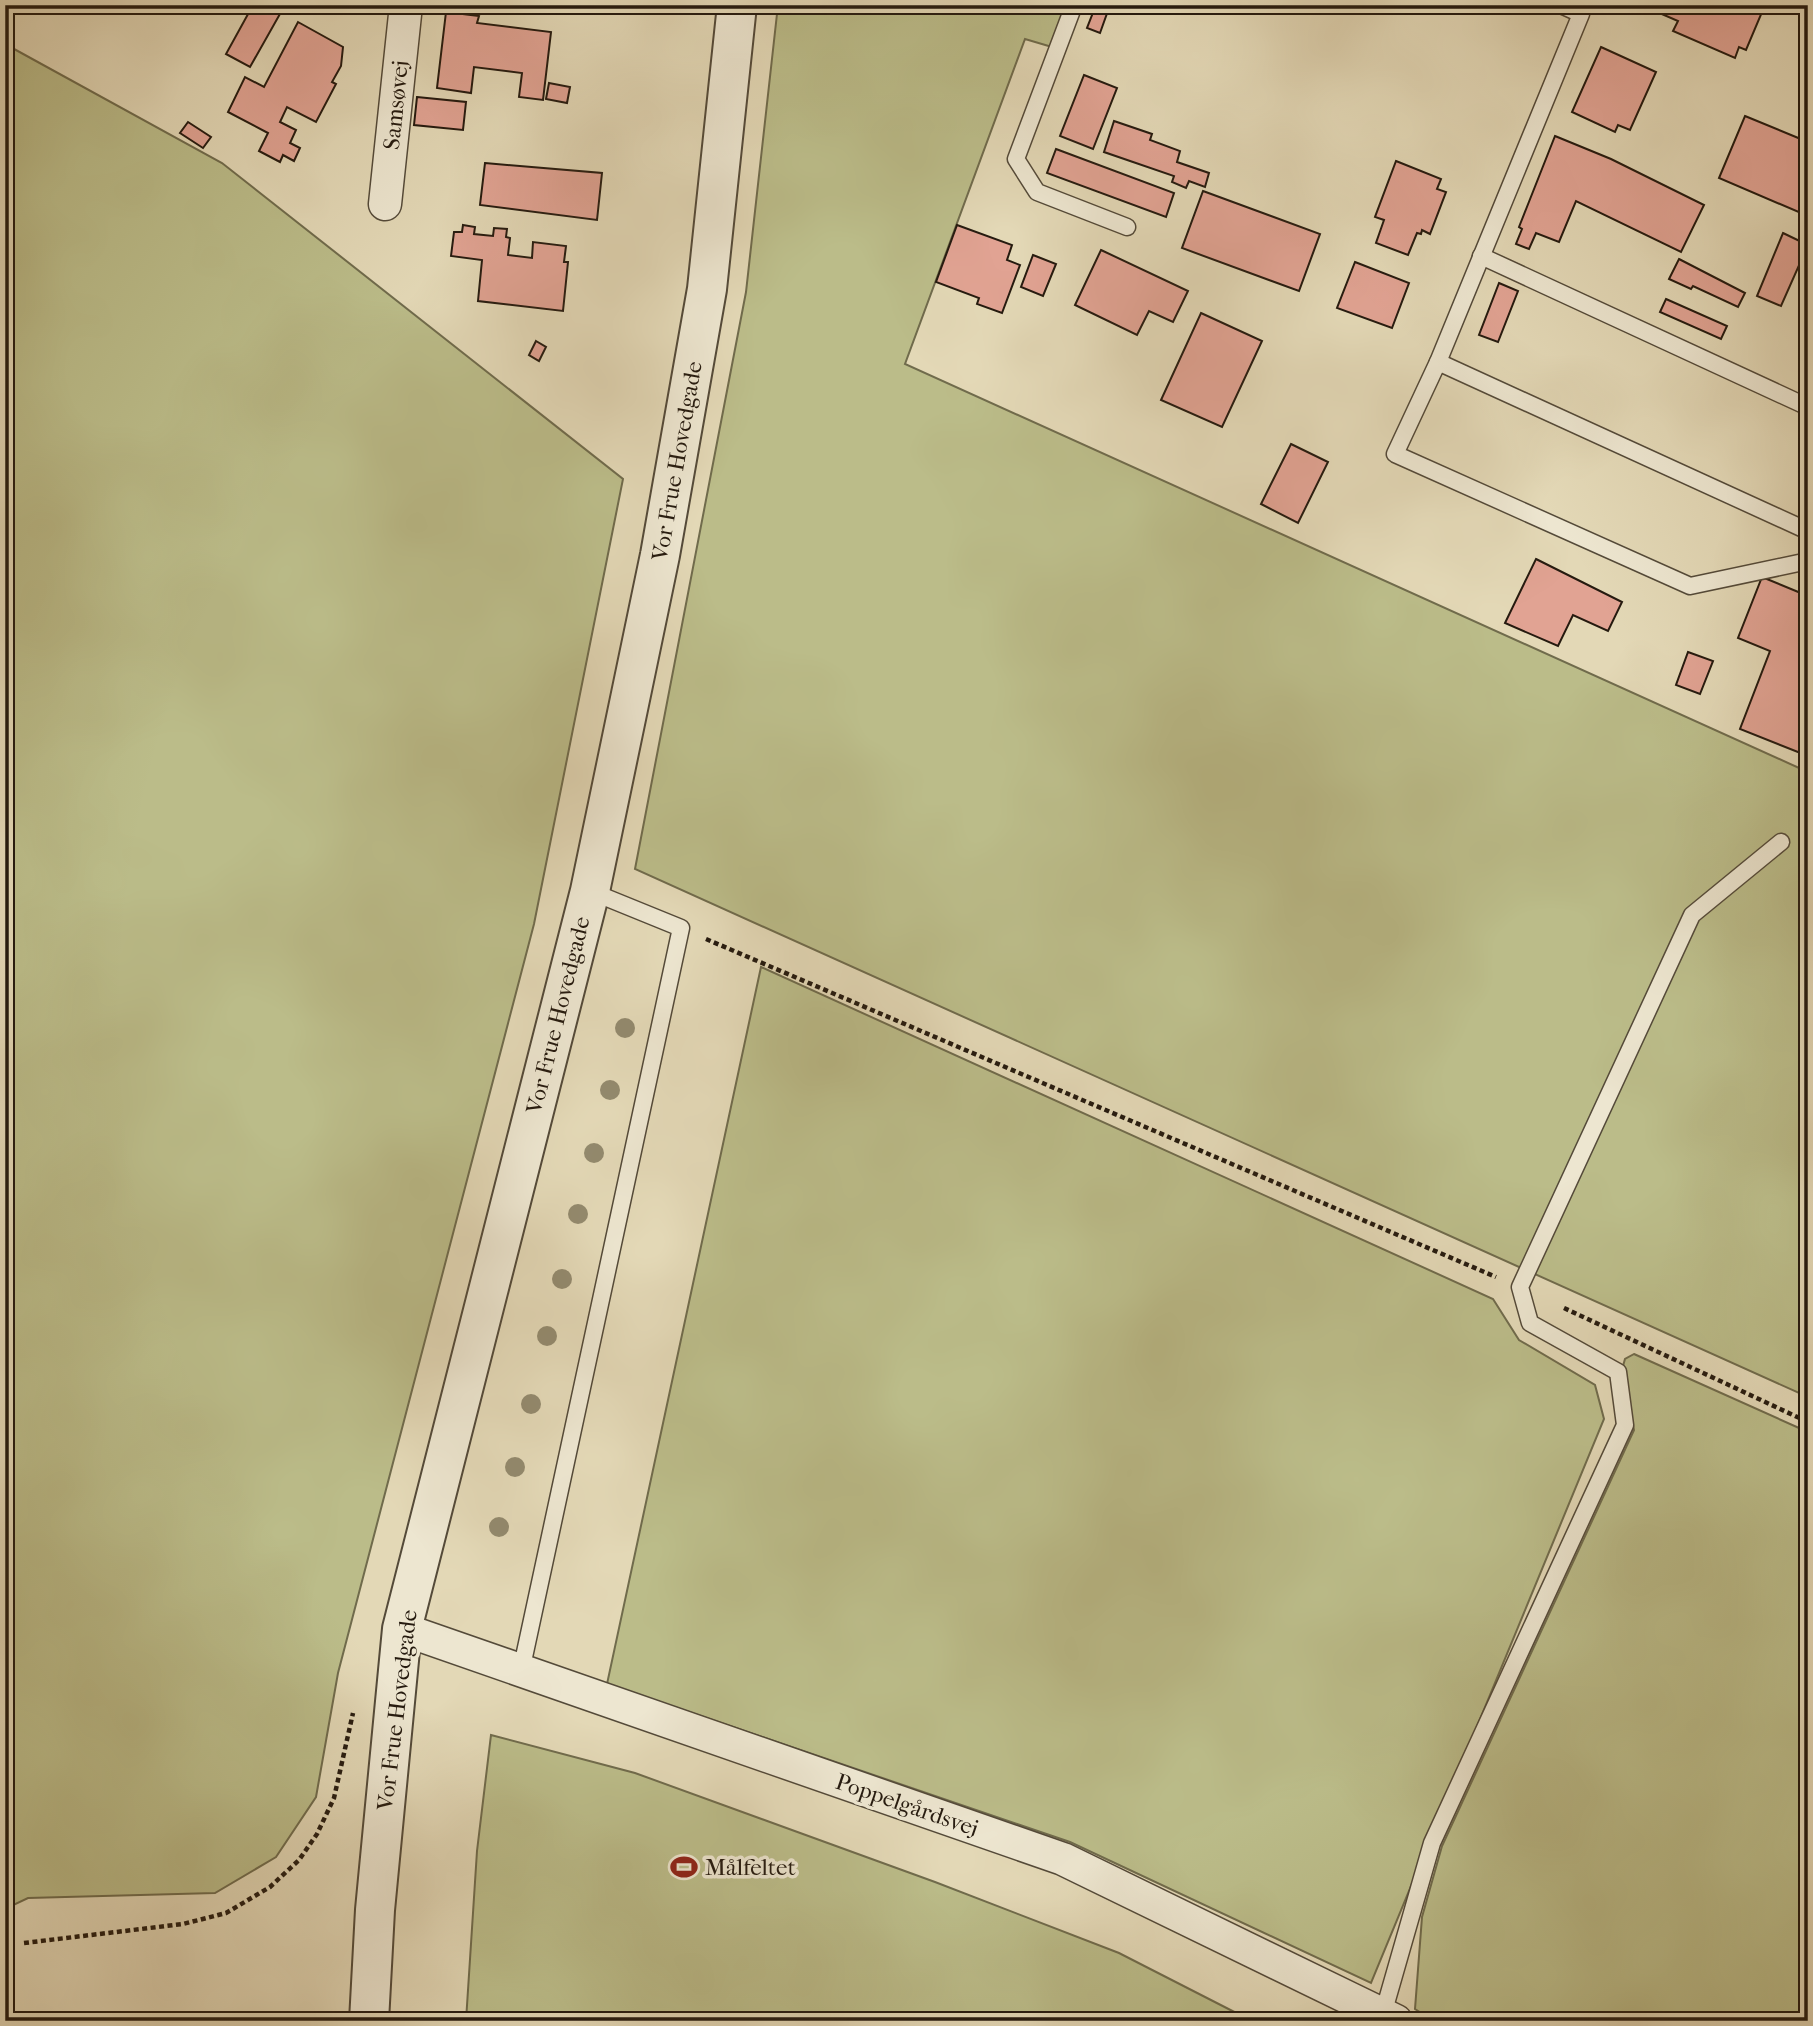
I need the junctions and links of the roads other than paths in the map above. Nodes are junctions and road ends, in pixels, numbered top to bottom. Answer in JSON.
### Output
{"nodes":[{"id":1,"x":405,"y":5,"type":"edge"},
{"id":2,"x":737,"y":5,"type":"edge"},
{"id":3,"x":1074,"y":5,"type":"edge"},
{"id":4,"x":1561,"y":5,"type":"edge"},
{"id":5,"x":386,"y":204,"type":"dead end"},
{"id":6,"x":1127,"y":227,"type":"dead end"},
{"id":7,"x":1481,"y":256,"type":"junction"},
{"id":8,"x":1438,"y":362,"type":"junction"},
{"id":9,"x":1808,"y":407,"type":"edge"},
{"id":10,"x":1808,"y":531,"type":"edge"},
{"id":11,"x":1808,"y":561,"type":"edge"},
{"id":12,"x":1782,"y":842,"type":"dead end"},
{"id":13,"x":590,"y":891,"type":"junction"},
{"id":14,"x":402,"y":1629,"type":"junction"},
{"id":15,"x":522,"y":1671,"type":"junction"},
{"id":16,"x":1389,"y":2017,"type":"edge"},
{"id":17,"x":369,"y":2021,"type":"edge"}],
"edges":[{"from":1,"to":5,"type":"street","name":"Samsøvej"},
{"from":2,"to":13,"type":"street","name":"Vor Frue Hovedgade"},
{"from":3,"to":6,"type":"lane"},
{"from":4,"to":7,"type":"lane"},
{"from":7,"to":8,"type":"lane"},
{"from":7,"to":9,"type":"lane"},
{"from":8,"to":10,"type":"lane"},
{"from":8,"to":11,"type":"lane"},
{"from":12,"to":16,"type":"lane"},
{"from":13,"to":14,"type":"street","name":"Vor Frue Hovedgade"},
{"from":13,"to":15,"type":"lane"},
{"from":14,"to":15,"type":"street","name":"Poppelgårdsvej"},
{"from":14,"to":17,"type":"street","name":"Vor Frue Hovedgade"},
{"from":15,"to":16,"type":"street","name":"Poppelgårdsvej"}]}
